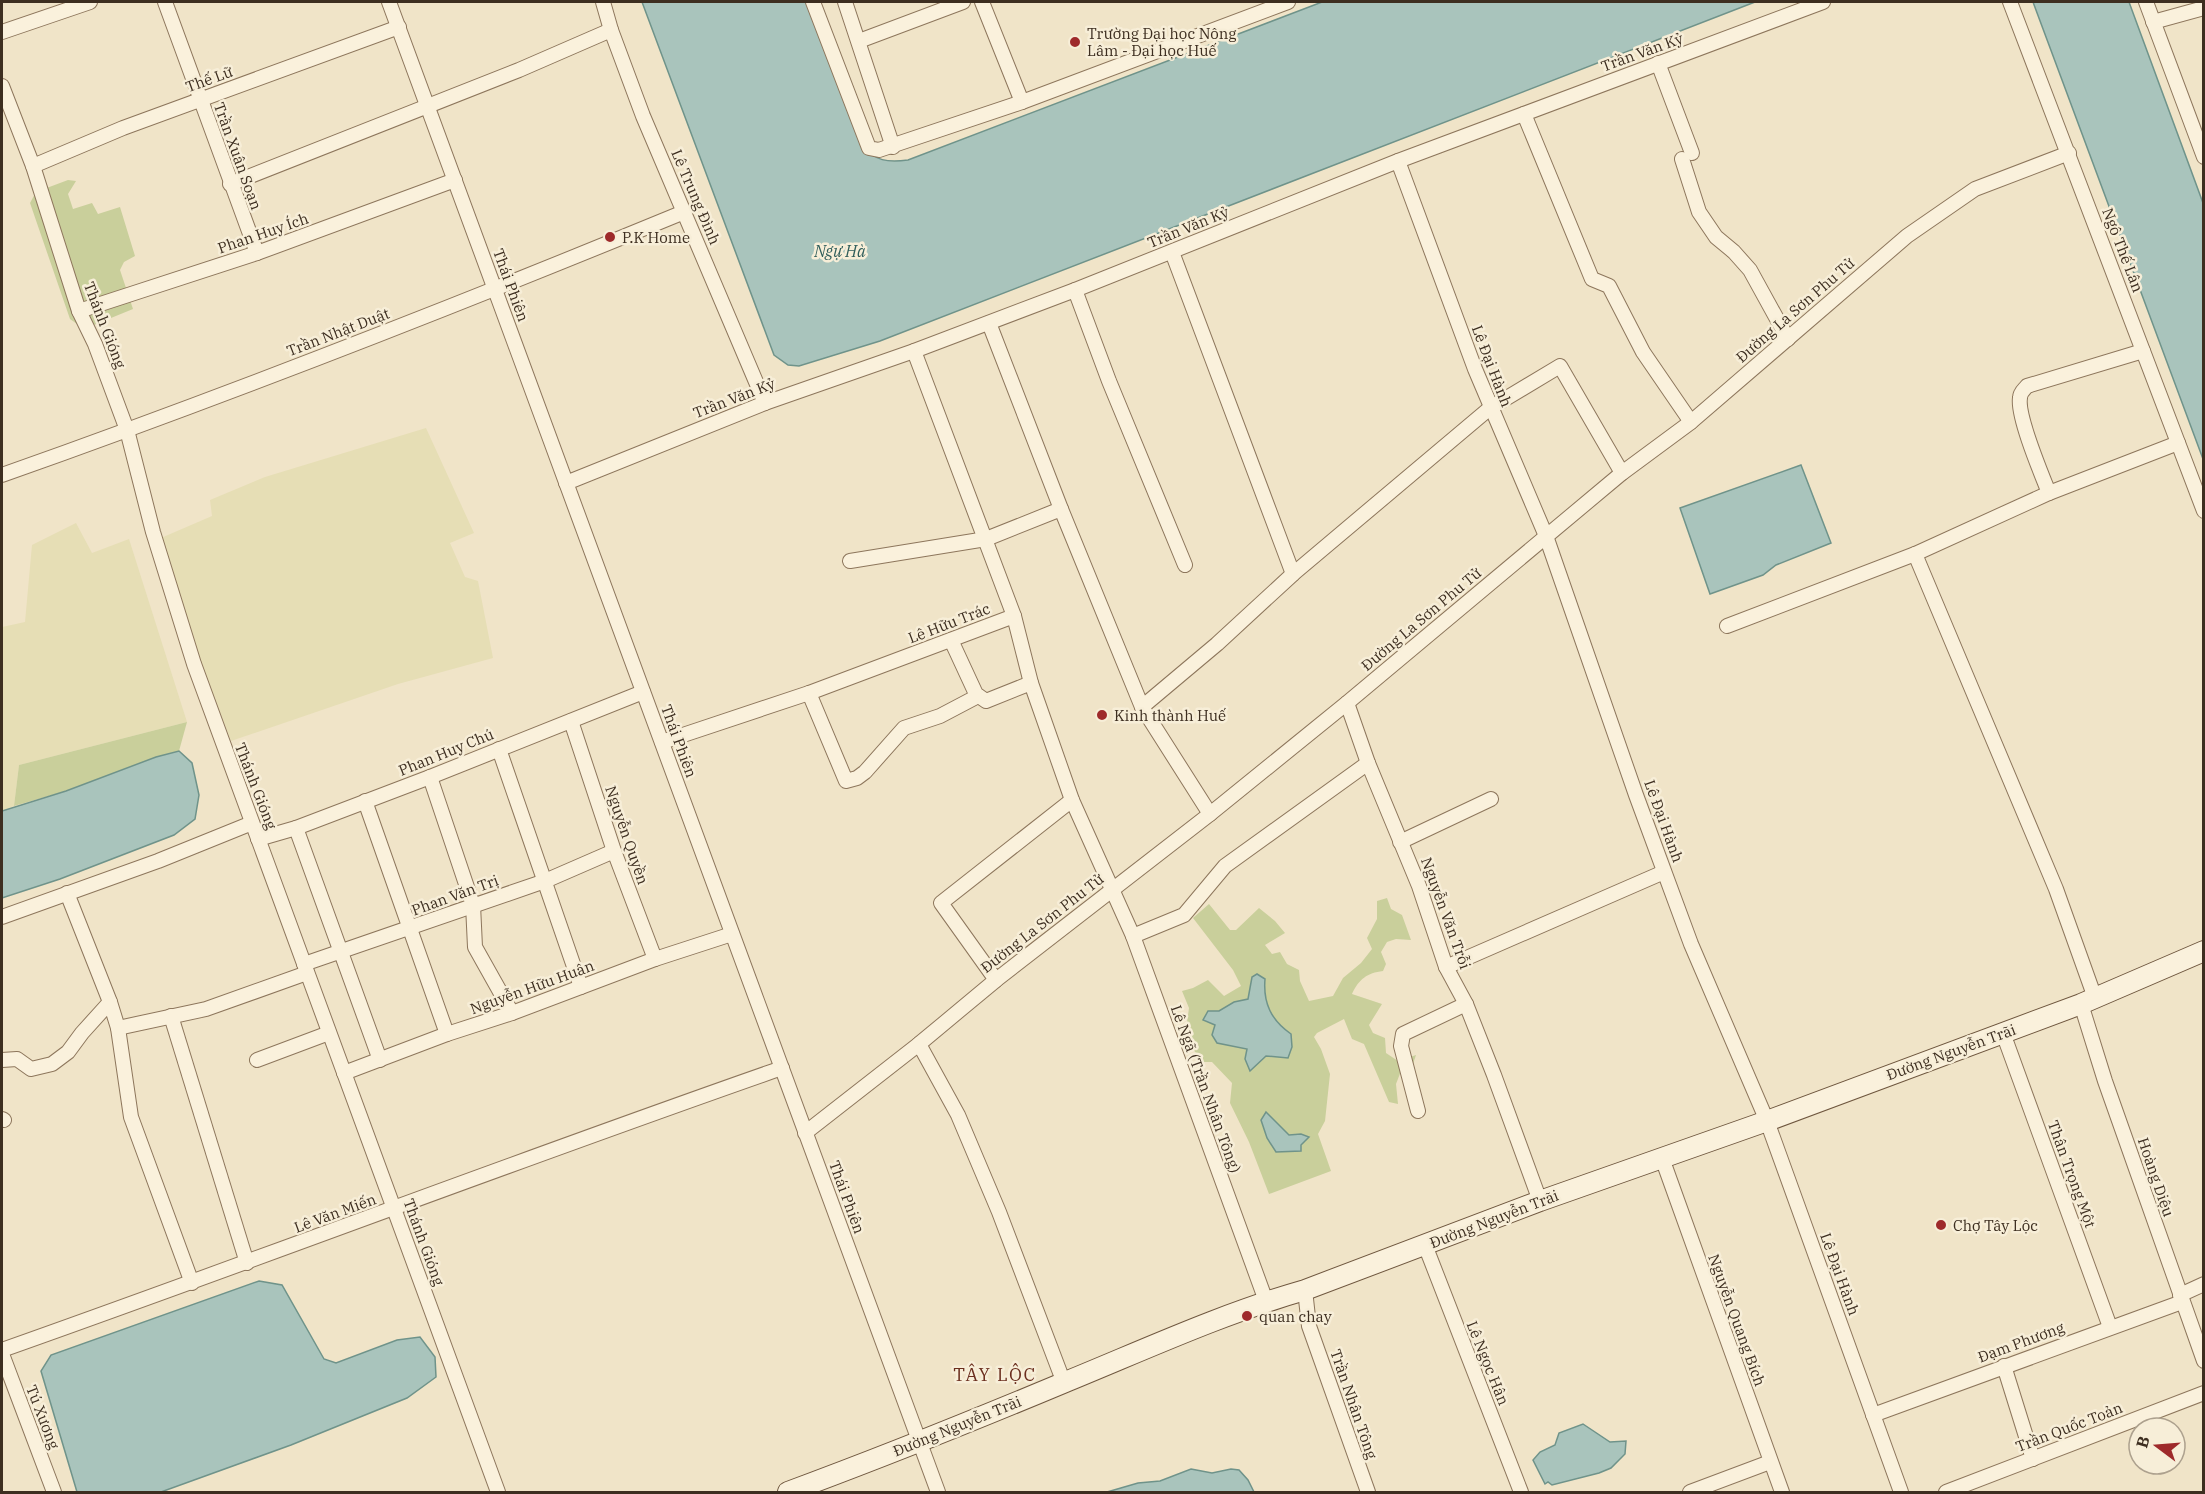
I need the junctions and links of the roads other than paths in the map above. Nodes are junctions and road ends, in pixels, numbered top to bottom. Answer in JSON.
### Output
{"nodes":[{"id":1,"x":90,"y":2,"type":"edge"},
{"id":2,"x":165,"y":2,"type":"edge"},
{"id":3,"x":389,"y":2,"type":"edge"},
{"id":4,"x":603,"y":2,"type":"edge"},
{"id":5,"x":813,"y":2,"type":"edge"},
{"id":6,"x":845,"y":2,"type":"edge"},
{"id":7,"x":963,"y":2,"type":"edge"},
{"id":8,"x":982,"y":2,"type":"edge"},
{"id":9,"x":1288,"y":2,"type":"edge"},
{"id":10,"x":1823,"y":2,"type":"edge"},
{"id":11,"x":2010,"y":2,"type":"edge"},
{"id":12,"x":2146,"y":2,"type":"edge"},
{"id":13,"x":2204,"y":8,"type":"edge"},
{"id":14,"x":2153,"y":22,"type":"junction"},
{"id":15,"x":399,"y":27,"type":"junction"},
{"id":16,"x":611,"y":30,"type":"junction"},
{"id":17,"x":2,"y":32,"type":"edge"},
{"id":18,"x":859,"y":41,"type":"junction"},
{"id":19,"x":1658,"y":63,"type":"junction"},
{"id":20,"x":2,"y":86,"type":"edge"},
{"id":21,"x":200,"y":99,"type":"junction"},
{"id":22,"x":1022,"y":102,"type":"junction"},
{"id":23,"x":428,"y":107,"type":"junction"},
{"id":24,"x":1524,"y":114,"type":"junction"},
{"id":25,"x":893,"y":147,"type":"junction"},
{"id":26,"x":2068,"y":153,"type":"junction"},
{"id":27,"x":2204,"y":157,"type":"edge"},
{"id":28,"x":1398,"y":161,"type":"junction"},
{"id":29,"x":33,"y":166,"type":"junction"},
{"id":30,"x":455,"y":180,"type":"junction"},
{"id":31,"x":230,"y":184,"type":"junction"},
{"id":32,"x":684,"y":212,"type":"junction"},
{"id":33,"x":1172,"y":252,"type":"junction"},
{"id":34,"x":257,"y":253,"type":"junction"},
{"id":35,"x":495,"y":290,"type":"junction"},
{"id":36,"x":1075,"y":290,"type":"junction"},
{"id":37,"x":80,"y":311,"type":"junction"},
{"id":38,"x":989,"y":323,"type":"junction"},
{"id":39,"x":1788,"y":339,"type":"junction"},
{"id":40,"x":914,"y":351,"type":"junction"},
{"id":41,"x":2143,"y":351,"type":"junction"},
{"id":42,"x":765,"y":403,"type":"junction"},
{"id":43,"x":1490,"y":408,"type":"junction"},
{"id":44,"x":1691,"y":422,"type":"junction"},
{"id":45,"x":127,"y":430,"type":"junction"},
{"id":46,"x":2178,"y":443,"type":"junction"},
{"id":47,"x":1622,"y":472,"type":"junction"},
{"id":48,"x":2,"y":476,"type":"edge"},
{"id":49,"x":566,"y":483,"type":"junction"},
{"id":50,"x":2049,"y":493,"type":"junction"},
{"id":51,"x":1061,"y":509,"type":"junction"},
{"id":52,"x":2204,"y":512,"type":"edge"},
{"id":53,"x":1546,"y":536,"type":"junction"},
{"id":54,"x":986,"y":539,"type":"junction"},
{"id":55,"x":1915,"y":554,"type":"junction"},
{"id":56,"x":850,"y":561,"type":"dead end"},
{"id":57,"x":1185,"y":565,"type":"dead end"},
{"id":58,"x":1293,"y":574,"type":"junction"},
{"id":59,"x":1014,"y":616,"type":"junction"},
{"id":60,"x":1727,"y":626,"type":"dead end"},
{"id":61,"x":951,"y":640,"type":"junction"},
{"id":62,"x":1030,"y":683,"type":"junction"},
{"id":63,"x":643,"y":692,"type":"junction"},
{"id":64,"x":809,"y":693,"type":"junction"},
{"id":65,"x":978,"y":696,"type":"junction"},
{"id":66,"x":1347,"y":704,"type":"junction"},
{"id":67,"x":1142,"y":708,"type":"junction"},
{"id":68,"x":571,"y":721,"type":"junction"},
{"id":69,"x":662,"y":742,"type":"junction"},
{"id":70,"x":499,"y":749,"type":"junction"},
{"id":71,"x":1368,"y":763,"type":"junction"},
{"id":72,"x":430,"y":777,"type":"junction"},
{"id":73,"x":1071,"y":800,"type":"junction"},
{"id":74,"x":1491,"y":800,"type":"dead end"},
{"id":75,"x":365,"y":801,"type":"junction"},
{"id":76,"x":1210,"y":814,"type":"junction"},
{"id":77,"x":252,"y":823,"type":"junction"},
{"id":78,"x":296,"y":828,"type":"junction"},
{"id":79,"x":258,"y":839,"type":"junction"},
{"id":80,"x":1400,"y":842,"type":"junction"},
{"id":81,"x":614,"y":851,"type":"junction"},
{"id":82,"x":1664,"y":872,"type":"junction"},
{"id":83,"x":545,"y":880,"type":"junction"},
{"id":84,"x":1113,"y":889,"type":"junction"},
{"id":85,"x":68,"y":893,"type":"junction"},
{"id":86,"x":473,"y":904,"type":"junction"},
{"id":87,"x":2,"y":917,"type":"edge"},
{"id":88,"x":409,"y":928,"type":"junction"},
{"id":89,"x":732,"y":934,"type":"junction"},
{"id":90,"x":1133,"y":936,"type":"junction"},
{"id":91,"x":2204,"y":951,"type":"edge"},
{"id":92,"x":340,"y":952,"type":"junction"},
{"id":93,"x":655,"y":959,"type":"junction"},
{"id":94,"x":1446,"y":967,"type":"junction"},
{"id":95,"x":305,"y":969,"type":"junction"},
{"id":96,"x":996,"y":980,"type":"junction"},
{"id":97,"x":581,"y":987,"type":"junction"},
{"id":98,"x":2088,"y":1001,"type":"junction"},
{"id":99,"x":110,"y":1002,"type":"junction"},
{"id":100,"x":1466,"y":1005,"type":"junction"},
{"id":101,"x":512,"y":1013,"type":"junction"},
{"id":102,"x":171,"y":1016,"type":"junction"},
{"id":103,"x":118,"y":1028,"type":"junction"},
{"id":104,"x":329,"y":1033,"type":"junction"},
{"id":105,"x":2003,"y":1033,"type":"junction"},
{"id":106,"x":447,"y":1034,"type":"junction"},
{"id":107,"x":918,"y":1044,"type":"junction"},
{"id":108,"x":2,"y":1060,"type":"edge"},
{"id":109,"x":257,"y":1060,"type":"dead end"},
{"id":110,"x":380,"y":1060,"type":"junction"},
{"id":111,"x":782,"y":1068,"type":"junction"},
{"id":112,"x":344,"y":1073,"type":"junction"},
{"id":113,"x":1418,"y":1111,"type":"dead end"},
{"id":114,"x":1767,"y":1121,"type":"junction"},
{"id":115,"x":806,"y":1133,"type":"junction"},
{"id":116,"x":1662,"y":1158,"type":"junction"},
{"id":117,"x":1540,"y":1201,"type":"junction"},
{"id":118,"x":394,"y":1208,"type":"junction"},
{"id":119,"x":1425,"y":1245,"type":"junction"},
{"id":120,"x":247,"y":1263,"type":"junction"},
{"id":121,"x":192,"y":1283,"type":"junction"},
{"id":122,"x":2204,"y":1284,"type":"edge"},
{"id":123,"x":1305,"y":1290,"type":"junction"},
{"id":124,"x":2181,"y":1298,"type":"junction"},
{"id":125,"x":1266,"y":1301,"type":"junction"},
{"id":126,"x":2110,"y":1327,"type":"junction"},
{"id":127,"x":2,"y":1352,"type":"edge"},
{"id":128,"x":2204,"y":1361,"type":"edge"},
{"id":129,"x":2004,"y":1366,"type":"junction"},
{"id":130,"x":1064,"y":1383,"type":"junction"},
{"id":131,"x":2204,"y":1393,"type":"edge"},
{"id":132,"x":1872,"y":1415,"type":"junction"},
{"id":133,"x":919,"y":1442,"type":"junction"},
{"id":134,"x":2033,"y":1459,"type":"junction"},
{"id":135,"x":1770,"y":1462,"type":"junction"},
{"id":136,"x":54,"y":1492,"type":"edge"},
{"id":137,"x":498,"y":1492,"type":"edge"},
{"id":138,"x":788,"y":1492,"type":"edge"},
{"id":139,"x":938,"y":1492,"type":"edge"},
{"id":140,"x":1368,"y":1492,"type":"edge"},
{"id":141,"x":1521,"y":1492,"type":"edge"},
{"id":142,"x":1690,"y":1492,"type":"edge"},
{"id":143,"x":1782,"y":1492,"type":"edge"},
{"id":144,"x":1901,"y":1492,"type":"edge"},
{"id":145,"x":1946,"y":1492,"type":"edge"}],
"edges":[{"from":1,"to":17,"type":"street"},
{"from":2,"to":21,"type":"street","name":"Trần Xuân Soạn"},
{"from":3,"to":15,"type":"street","name":"Thái Phiên"},
{"from":4,"to":16,"type":"street","name":"Lê Trung Đình"},
{"from":5,"to":25,"type":"street"},
{"from":6,"to":18,"type":"street"},
{"from":7,"to":18,"type":"street"},
{"from":8,"to":22,"type":"street"},
{"from":9,"to":22,"type":"street"},
{"from":10,"to":19,"type":"street","name":"Trần Văn Kỷ"},
{"from":11,"to":26,"type":"street","name":"Ngô Thế Lân"},
{"from":12,"to":14,"type":"street"},
{"from":13,"to":14,"type":"street"},
{"from":14,"to":27,"type":"street"},
{"from":15,"to":21,"type":"street","name":"Thế Lữ"},
{"from":15,"to":23,"type":"street","name":"Thái Phiên"},
{"from":16,"to":23,"type":"street"},
{"from":16,"to":32,"type":"street","name":"Lê Trung Đình"},
{"from":18,"to":25,"type":"street"},
{"from":19,"to":24,"type":"street","name":"Trần Văn Kỷ"},
{"from":19,"to":39,"type":"street"},
{"from":20,"to":29,"type":"street","name":"Thánh Gióng"},
{"from":21,"to":29,"type":"street","name":"Thế Lữ"},
{"from":21,"to":31,"type":"street","name":"Trần Xuân Soạn"},
{"from":22,"to":25,"type":"street"},
{"from":23,"to":30,"type":"street","name":"Thái Phiên"},
{"from":23,"to":31,"type":"street"},
{"from":24,"to":28,"type":"street","name":"Trần Văn Kỷ"},
{"from":24,"to":44,"type":"street"},
{"from":26,"to":39,"type":"street","name":"Đường La Sơn Phu Tử"},
{"from":26,"to":41,"type":"street","name":"Ngô Thế Lân"},
{"from":28,"to":33,"type":"street","name":"Trần Văn Kỷ"},
{"from":28,"to":43,"type":"street","name":"Lê Đại Hành"},
{"from":29,"to":37,"type":"street","name":"Thánh Gióng"},
{"from":30,"to":34,"type":"street","name":"Phan Huy Ích"},
{"from":30,"to":35,"type":"street","name":"Thái Phiên"},
{"from":31,"to":34,"type":"street","name":"Trần Xuân Soạn"},
{"from":32,"to":35,"type":"street","name":"Trần Nhật Duật"},
{"from":32,"to":42,"type":"street","name":"Lê Trung Đình"},
{"from":33,"to":36,"type":"street","name":"Trần Văn Kỷ"},
{"from":33,"to":58,"type":"street"},
{"from":34,"to":37,"type":"street","name":"Phan Huy Ích"},
{"from":35,"to":45,"type":"street","name":"Trần Nhật Duật"},
{"from":35,"to":49,"type":"street","name":"Thái Phiên"},
{"from":36,"to":38,"type":"street","name":"Trần Văn Kỷ"},
{"from":36,"to":57,"type":"street"},
{"from":37,"to":45,"type":"street","name":"Thánh Gióng"},
{"from":38,"to":40,"type":"street","name":"Trần Văn Kỷ"},
{"from":38,"to":51,"type":"street"},
{"from":39,"to":44,"type":"street","name":"Đường La Sơn Phu Tử"},
{"from":40,"to":42,"type":"street","name":"Trần Văn Kỷ"},
{"from":40,"to":54,"type":"street","name":"Lê Hữu Trác"},
{"from":41,"to":46,"type":"street","name":"Ngô Thế Lân"},
{"from":41,"to":50,"type":"street"},
{"from":42,"to":49,"type":"street","name":"Trần Văn Kỷ"},
{"from":43,"to":47,"type":"street"},
{"from":43,"to":53,"type":"street","name":"Lê Đại Hành"},
{"from":43,"to":58,"type":"street"},
{"from":44,"to":47,"type":"street","name":"Đường La Sơn Phu Tử"},
{"from":45,"to":48,"type":"street","name":"Trần Nhật Duật"},
{"from":45,"to":77,"type":"street","name":"Thánh Gióng"},
{"from":46,"to":50,"type":"street"},
{"from":46,"to":52,"type":"street","name":"Ngô Thế Lân"},
{"from":47,"to":53,"type":"street","name":"Đường La Sơn Phu Tử"},
{"from":49,"to":63,"type":"street","name":"Thái Phiên"},
{"from":50,"to":55,"type":"street"},
{"from":51,"to":54,"type":"street"},
{"from":51,"to":67,"type":"street"},
{"from":53,"to":66,"type":"street","name":"Đường La Sơn Phu Tử"},
{"from":53,"to":82,"type":"street","name":"Lê Đại Hành"},
{"from":54,"to":56,"type":"street"},
{"from":54,"to":59,"type":"street","name":"Lê Hữu Trác"},
{"from":55,"to":60,"type":"street"},
{"from":55,"to":98,"type":"street","name":"Hoàng Diệu"},
{"from":58,"to":67,"type":"street"},
{"from":59,"to":61,"type":"street","name":"Lê Hữu Trác"},
{"from":59,"to":62,"type":"street","name":"Lê Ngã (Trần Nhân Tông)"},
{"from":61,"to":64,"type":"street","name":"Lê Hữu Trác"},
{"from":61,"to":65,"type":"street"},
{"from":62,"to":65,"type":"street"},
{"from":62,"to":73,"type":"street","name":"Lê Ngã (Trần Nhân Tông)"},
{"from":63,"to":68,"type":"street","name":"Phan Huy Chú"},
{"from":63,"to":69,"type":"street","name":"Thái Phiên"},
{"from":64,"to":65,"type":"street"},
{"from":64,"to":69,"type":"street","name":"Lê Hữu Trác"},
{"from":66,"to":71,"type":"street","name":"Nguyễn Văn Trỗi"},
{"from":66,"to":76,"type":"street","name":"Đường La Sơn Phu Tử"},
{"from":67,"to":76,"type":"street"},
{"from":68,"to":70,"type":"street","name":"Phan Huy Chú"},
{"from":68,"to":81,"type":"street","name":"Nguyễn Quyền"},
{"from":69,"to":89,"type":"street","name":"Thái Phiên"},
{"from":70,"to":72,"type":"street","name":"Phan Huy Chú"},
{"from":70,"to":83,"type":"street"},
{"from":71,"to":80,"type":"street","name":"Nguyễn Văn Trỗi"},
{"from":71,"to":90,"type":"street"},
{"from":72,"to":75,"type":"street","name":"Phan Huy Chú"},
{"from":72,"to":86,"type":"street"},
{"from":73,"to":84,"type":"street","name":"Lê Ngã (Trần Nhân Tông)"},
{"from":73,"to":96,"type":"street"},
{"from":74,"to":80,"type":"street"},
{"from":75,"to":78,"type":"street","name":"Phan Huy Chú"},
{"from":75,"to":88,"type":"street"},
{"from":76,"to":84,"type":"street","name":"Đường La Sơn Phu Tử"},
{"from":77,"to":79,"type":"street","name":"Thánh Gióng"},
{"from":77,"to":85,"type":"street"},
{"from":78,"to":79,"type":"street","name":"Phan Huy Chú"},
{"from":78,"to":92,"type":"street"},
{"from":79,"to":95,"type":"street","name":"Thánh Gióng"},
{"from":80,"to":94,"type":"street","name":"Nguyễn Văn Trỗi"},
{"from":81,"to":83,"type":"street","name":"Phan Văn Trị"},
{"from":81,"to":93,"type":"street","name":"Nguyễn Quyền"},
{"from":82,"to":94,"type":"street"},
{"from":82,"to":114,"type":"street","name":"Lê Đại Hành"},
{"from":83,"to":86,"type":"street","name":"Phan Văn Trị"},
{"from":83,"to":97,"type":"street"},
{"from":84,"to":90,"type":"street","name":"Lê Ngã (Trần Nhân Tông)"},
{"from":84,"to":96,"type":"street","name":"Đường La Sơn Phu Tử"},
{"from":85,"to":87,"type":"street"},
{"from":85,"to":99,"type":"street"},
{"from":86,"to":88,"type":"street","name":"Phan Văn Trị"},
{"from":86,"to":101,"type":"street"},
{"from":88,"to":92,"type":"street","name":"Phan Văn Trị"},
{"from":88,"to":106,"type":"street"},
{"from":89,"to":93,"type":"street","name":"Nguyễn Hữu Huân"},
{"from":89,"to":111,"type":"street","name":"Thái Phiên"},
{"from":90,"to":125,"type":"street","name":"Lê Ngã (Trần Nhân Tông)"},
{"from":91,"to":98,"type":"main road","name":"Đường Nguyễn Trãi"},
{"from":92,"to":95,"type":"street","name":"Phan Văn Trị"},
{"from":92,"to":110,"type":"street"},
{"from":93,"to":97,"type":"street","name":"Nguyễn Hữu Huân"},
{"from":94,"to":100,"type":"street","name":"Nguyễn Văn Trỗi"},
{"from":95,"to":102,"type":"street","name":"Phan Văn Trị"},
{"from":95,"to":104,"type":"street","name":"Thánh Gióng"},
{"from":96,"to":107,"type":"street","name":"Đường La Sơn Phu Tử"},
{"from":97,"to":101,"type":"street","name":"Nguyễn Hữu Huân"},
{"from":98,"to":105,"type":"main road","name":"Đường Nguyễn Trãi"},
{"from":98,"to":124,"type":"street","name":"Hoàng Diệu"},
{"from":99,"to":103,"type":"street"},
{"from":99,"to":108,"type":"street"},
{"from":100,"to":113,"type":"street"},
{"from":100,"to":117,"type":"street","name":"Nguyễn Văn Trỗi"},
{"from":101,"to":106,"type":"street","name":"Nguyễn Hữu Huân"},
{"from":102,"to":103,"type":"street","name":"Phan Văn Trị"},
{"from":102,"to":120,"type":"street"},
{"from":103,"to":121,"type":"street"},
{"from":104,"to":109,"type":"street"},
{"from":104,"to":112,"type":"street","name":"Thánh Gióng"},
{"from":105,"to":114,"type":"main road","name":"Đường Nguyễn Trãi"},
{"from":105,"to":126,"type":"street","name":"Thân Trọng Một"},
{"from":106,"to":110,"type":"street","name":"Nguyễn Hữu Huân"},
{"from":107,"to":115,"type":"street","name":"Đường La Sơn Phu Tử"},
{"from":107,"to":130,"type":"street"},
{"from":110,"to":112,"type":"street","name":"Nguyễn Hữu Huân"},
{"from":111,"to":115,"type":"street","name":"Thái Phiên"},
{"from":111,"to":118,"type":"street","name":"Lê Văn Miến"},
{"from":112,"to":118,"type":"street","name":"Thánh Gióng"},
{"from":114,"to":116,"type":"main road","name":"Đường Nguyễn Trãi"},
{"from":114,"to":132,"type":"street","name":"Lê Đại Hành"},
{"from":115,"to":133,"type":"street","name":"Thái Phiên"},
{"from":116,"to":117,"type":"main road","name":"Đường Nguyễn Trãi"},
{"from":116,"to":135,"type":"street","name":"Nguyễn Quang Bích"},
{"from":117,"to":119,"type":"main road","name":"Đường Nguyễn Trãi"},
{"from":118,"to":120,"type":"street","name":"Lê Văn Miến"},
{"from":118,"to":137,"type":"street","name":"Thánh Gióng"},
{"from":119,"to":123,"type":"main road","name":"Đường Nguyễn Trãi"},
{"from":119,"to":141,"type":"street","name":"Lê Ngọc Hân"},
{"from":120,"to":121,"type":"street","name":"Lê Văn Miến"},
{"from":121,"to":127,"type":"street","name":"Lê Văn Miến"},
{"from":122,"to":124,"type":"street","name":"Đạm Phương"},
{"from":123,"to":125,"type":"main road","name":"Đường Nguyễn Trãi"},
{"from":123,"to":140,"type":"street","name":"Trần Nhân Tông"},
{"from":124,"to":126,"type":"street","name":"Đạm Phương"},
{"from":124,"to":128,"type":"street","name":"Hoàng Diệu"},
{"from":125,"to":130,"type":"main road","name":"Đường Nguyễn Trãi"},
{"from":126,"to":129,"type":"street","name":"Đạm Phương"},
{"from":127,"to":136,"type":"street","name":"Tú Xương"},
{"from":129,"to":132,"type":"street","name":"Đạm Phương"},
{"from":129,"to":134,"type":"street"},
{"from":130,"to":133,"type":"main road","name":"Đường Nguyễn Trãi"},
{"from":131,"to":134,"type":"street","name":"Trần Quốc Toản"},
{"from":132,"to":144,"type":"street","name":"Lê Đại Hành"},
{"from":133,"to":138,"type":"main road","name":"Đường Nguyễn Trãi"},
{"from":133,"to":139,"type":"street","name":"Thái Phiên"},
{"from":134,"to":145,"type":"street","name":"Trần Quốc Toản"},
{"from":135,"to":142,"type":"street"},
{"from":135,"to":143,"type":"street","name":"Nguyễn Quang Bích"}]}
